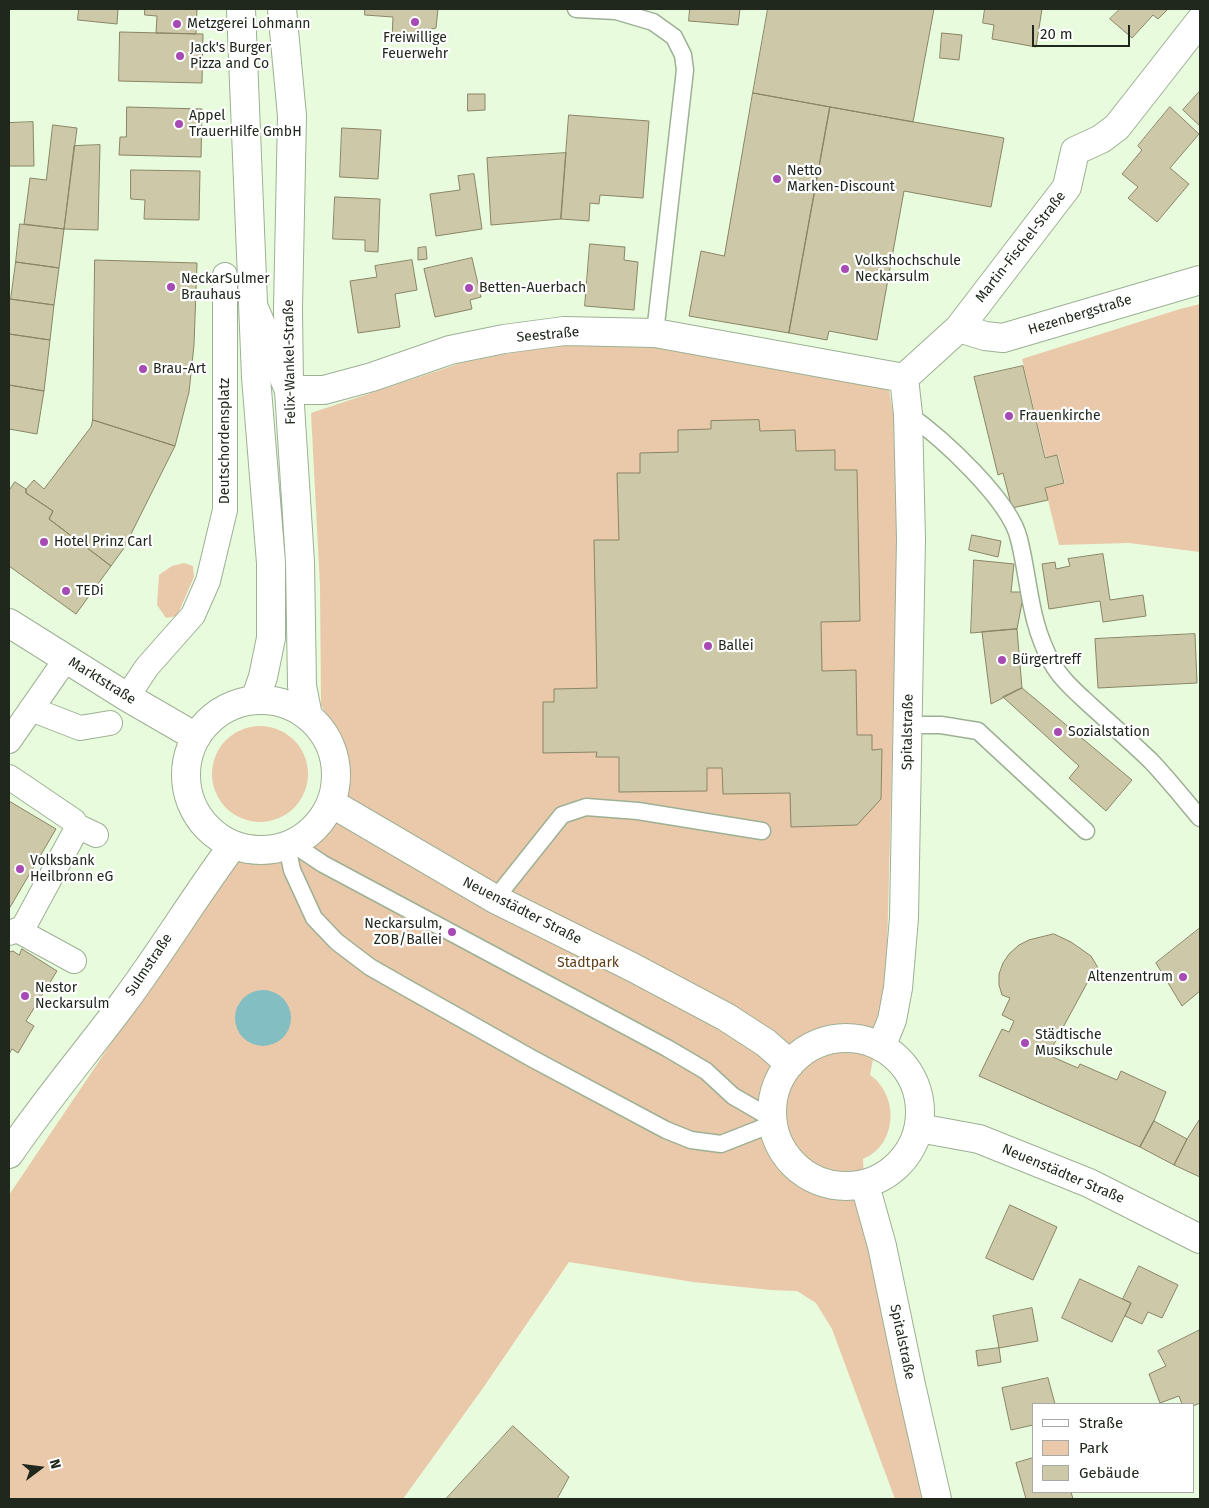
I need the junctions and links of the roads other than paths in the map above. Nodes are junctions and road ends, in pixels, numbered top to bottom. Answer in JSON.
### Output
{"nodes":[{"id":1,"x":241,"y":9,"type":"edge"},
{"id":2,"x":282,"y":9,"type":"edge"},
{"id":3,"x":576,"y":9,"type":"edge"},
{"id":4,"x":1200,"y":21,"type":"edge"},
{"id":5,"x":225,"y":275,"type":"dead end"},
{"id":6,"x":1200,"y":280,"type":"edge"},
{"id":7,"x":252,"y":304,"type":"junction"},
{"id":8,"x":959,"y":328,"type":"junction"},
{"id":9,"x":654,"y":333,"type":"junction"},
{"id":10,"x":904,"y":378,"type":"junction"},
{"id":11,"x":289,"y":390,"type":"junction"},
{"id":12,"x":908,"y":414,"type":"junction"},
{"id":13,"x":9,"y":623,"type":"edge"},
{"id":14,"x":66,"y":659,"type":"junction"},
{"id":15,"x":127,"y":697,"type":"junction"},
{"id":16,"x":255,"y":700,"type":"junction"},
{"id":17,"x":31,"y":709,"type":"junction"},
{"id":18,"x":308,"y":716,"type":"junction"},
{"id":19,"x":110,"y":722,"type":"dead end"},
{"id":20,"x":908,"y":725,"type":"junction"},
{"id":21,"x":196,"y":737,"type":"junction"},
{"id":22,"x":9,"y":741,"type":"edge"},
{"id":23,"x":9,"y":777,"type":"edge"},
{"id":24,"x":331,"y":803,"type":"junction"},
{"id":25,"x":1200,"y":818,"type":"edge"},
{"id":26,"x":762,"y":830,"type":"dead end"},
{"id":27,"x":1086,"y":832,"type":"dead end"},
{"id":28,"x":233,"y":845,"type":"junction"},
{"id":29,"x":290,"y":845,"type":"junction"},
{"id":30,"x":495,"y":899,"type":"junction"},
{"id":31,"x":14,"y":932,"type":"edge"},
{"id":32,"x":74,"y":961,"type":"dead end"},
{"id":33,"x":881,"y":1047,"type":"junction"},
{"id":34,"x":790,"y":1064,"type":"junction"},
{"id":35,"x":772,"y":1121,"type":"junction"},
{"id":36,"x":919,"y":1128,"type":"junction"},
{"id":37,"x":9,"y":1154,"type":"edge"},
{"id":38,"x":865,"y":1185,"type":"junction"},
{"id":39,"x":1200,"y":1239,"type":"edge"},
{"id":40,"x":937,"y":1499,"type":"edge"}],
"edges":[{"from":1,"to":7,"type":"main road"},
{"from":2,"to":11,"type":"main road","name":"Felix-Wankel-Straße"},
{"from":3,"to":9,"type":"lane"},
{"from":4,"to":8,"type":"main road","name":"Martin-Fischel-Straße"},
{"from":5,"to":15,"type":"street","name":"Deutschordensplatz"},
{"from":6,"to":8,"type":"main road","name":"Hezenbergstraße"},
{"from":7,"to":11,"type":"main road"},
{"from":7,"to":16,"type":"main road"},
{"from":8,"to":10,"type":"main road","name":"Martin-Fischel-Straße"},
{"from":9,"to":10,"type":"main road","name":"Seestraße"},
{"from":9,"to":11,"type":"main road","name":"Seestraße"},
{"from":10,"to":12,"type":"main road","name":"Spitalstraße"},
{"from":11,"to":18,"type":"main road","name":"Felix-Wankel-Straße"},
{"from":12,"to":20,"type":"main road","name":"Spitalstraße"},
{"from":12,"to":25,"type":"lane"},
{"from":13,"to":14,"type":"main road","name":"Marktstraße"},
{"from":14,"to":15,"type":"main road","name":"Marktstraße"},
{"from":14,"to":17,"type":"street"},
{"from":15,"to":21,"type":"main road","name":"Marktstraße"},
{"from":16,"to":18,"type":"main road"},
{"from":16,"to":21,"type":"main road"},
{"from":17,"to":19,"type":"street"},
{"from":17,"to":22,"type":"street"},
{"from":18,"to":24,"type":"main road"},
{"from":20,"to":27,"type":"lane"},
{"from":20,"to":33,"type":"main road","name":"Spitalstraße"},
{"from":21,"to":28,"type":"main road"},
{"from":23,"to":31,"type":"street"},
{"from":24,"to":29,"type":"main road"},
{"from":24,"to":30,"type":"main road","name":"Neuenstädter Straße"},
{"from":26,"to":30,"type":"lane"},
{"from":28,"to":29,"type":"main road"},
{"from":28,"to":37,"type":"main road","name":"Sulmstraße"},
{"from":29,"to":35,"type":"lane"},
{"from":29,"to":35,"type":"lane"},
{"from":30,"to":34,"type":"main road","name":"Neuenstädter Straße"},
{"from":31,"to":32,"type":"street"},
{"from":33,"to":34,"type":"main road"},
{"from":33,"to":36,"type":"main road"},
{"from":34,"to":35,"type":"main road"},
{"from":35,"to":38,"type":"main road"},
{"from":36,"to":38,"type":"main road"},
{"from":36,"to":39,"type":"main road","name":"Neuenstädter Straße"},
{"from":38,"to":40,"type":"main road","name":"Spitalstraße"}]}
